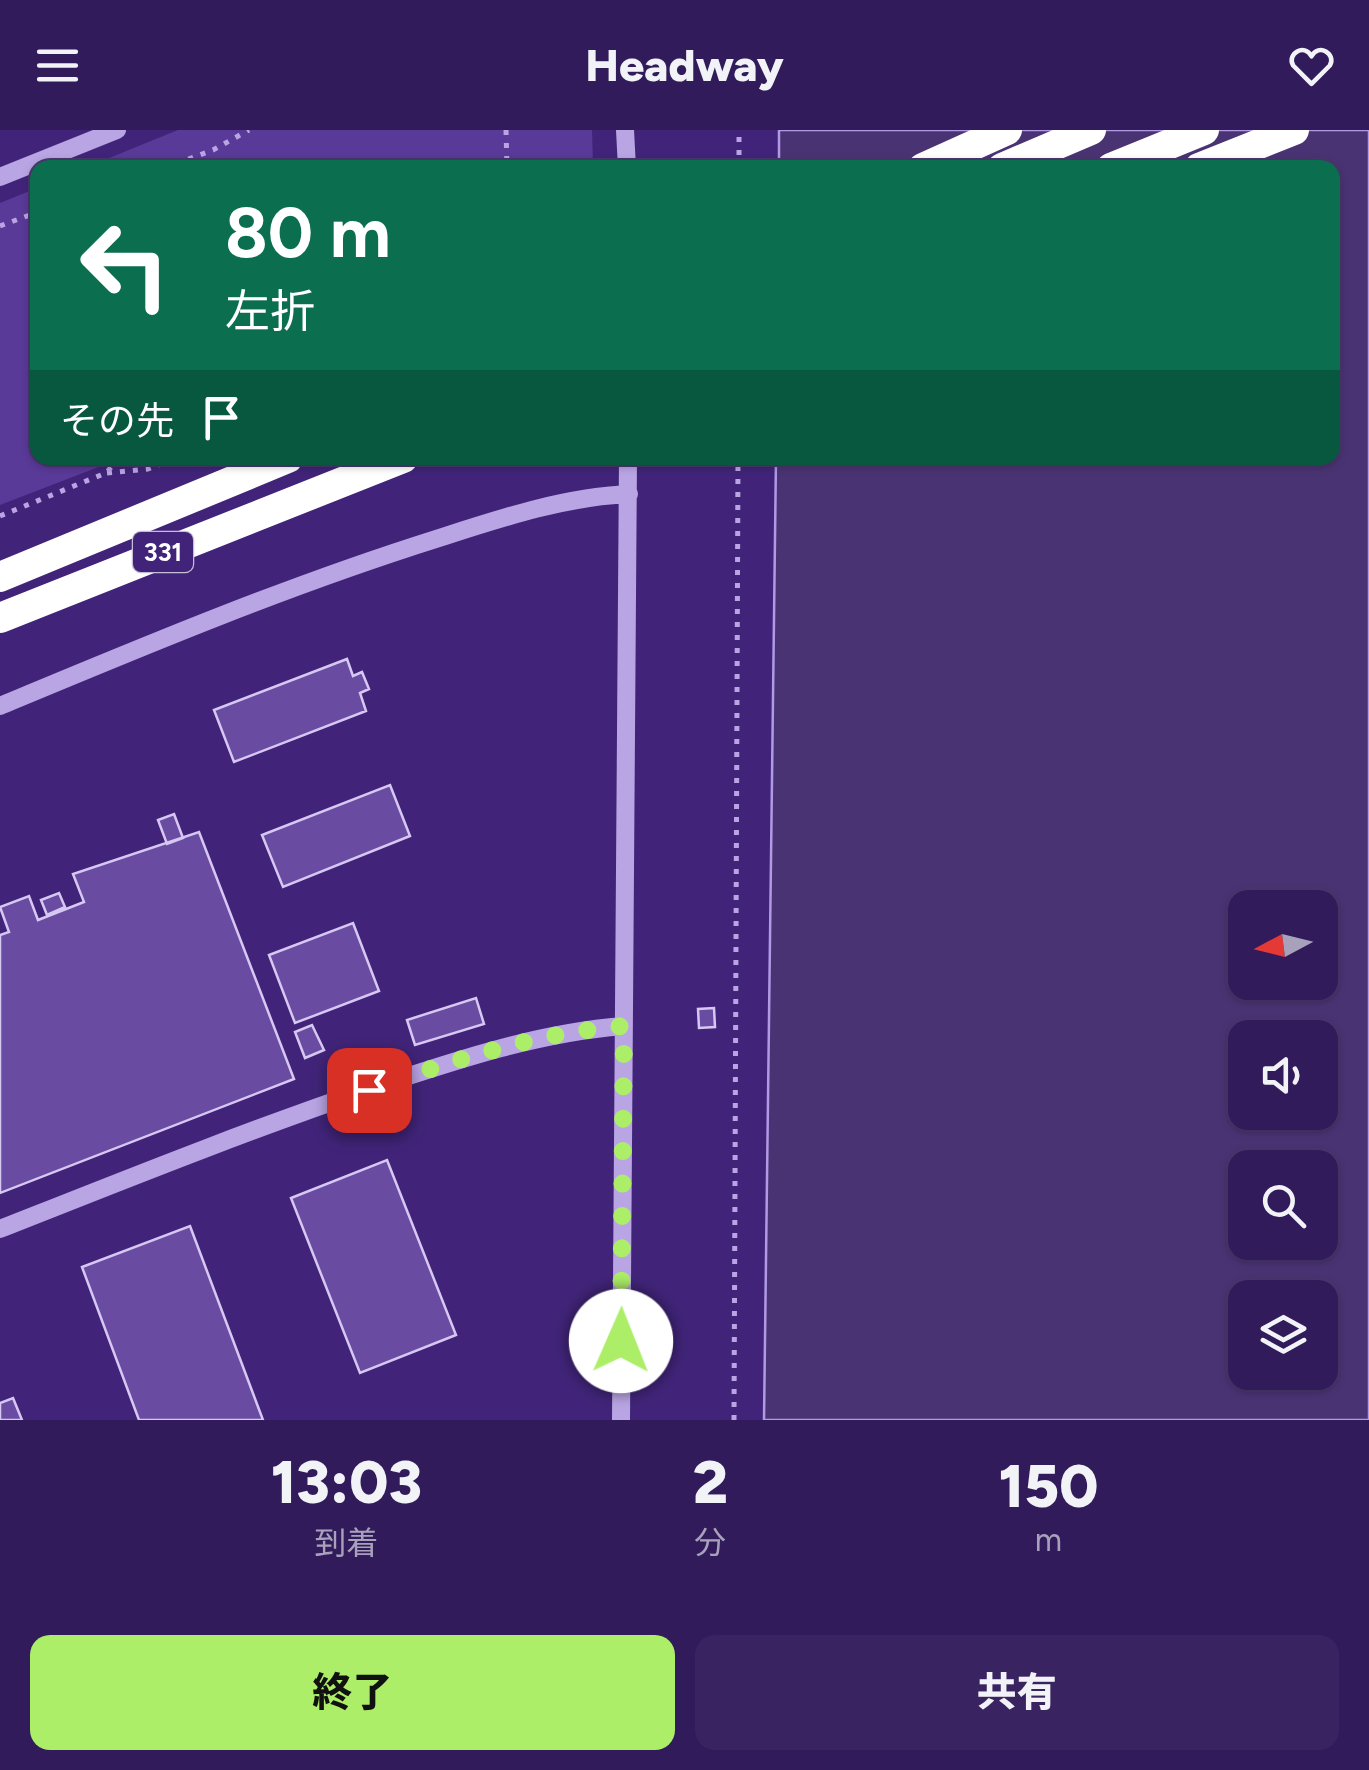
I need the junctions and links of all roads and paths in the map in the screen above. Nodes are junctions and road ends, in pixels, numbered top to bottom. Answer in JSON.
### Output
{"nodes":[{"id":1,"x":117,"y":130,"type":"edge"},
{"id":2,"x":249,"y":130,"type":"edge"},
{"id":3,"x":506,"y":130,"type":"edge"},
{"id":4,"x":624,"y":130,"type":"edge"},
{"id":5,"x":739,"y":130,"type":"edge"},
{"id":6,"x":1007,"y":130,"type":"edge"},
{"id":7,"x":1091,"y":130,"type":"edge"},
{"id":8,"x":1204,"y":130,"type":"edge"},
{"id":9,"x":1294,"y":130,"type":"edge"},
{"id":10,"x":41,"y":160,"type":"edge"},
{"id":11,"x":186,"y":160,"type":"edge"},
{"id":12,"x":507,"y":160,"type":"edge"},
{"id":13,"x":626,"y":160,"type":"edge"},
{"id":14,"x":738,"y":160,"type":"edge"},
{"id":15,"x":941,"y":160,"type":"edge"},
{"id":16,"x":1021,"y":160,"type":"edge"},
{"id":17,"x":1131,"y":160,"type":"edge"},
{"id":18,"x":1219,"y":160,"type":"edge"},
{"id":19,"x":30,"y":164,"type":"edge"},
{"id":20,"x":0,"y":176,"type":"edge"},
{"id":21,"x":30,"y":215,"type":"edge"},
{"id":22,"x":0,"y":226,"type":"edge"},
{"id":23,"x":113,"y":465,"type":"edge"},
{"id":24,"x":158,"y":465,"type":"edge"},
{"id":25,"x":271,"y":465,"type":"edge"},
{"id":26,"x":386,"y":465,"type":"edge"},
{"id":27,"x":628,"y":465,"type":"edge"},
{"id":28,"x":738,"y":465,"type":"edge"},
{"id":29,"x":106,"y":473,"type":"junction"},
{"id":30,"x":628,"y":494,"type":"junction"},
{"id":31,"x":0,"y":516,"type":"edge"},
{"id":32,"x":0,"y":577,"type":"edge"},
{"id":33,"x":0,"y":618,"type":"edge"},
{"id":34,"x":0,"y":706,"type":"edge"},
{"id":35,"x":624,"y":1026,"type":"junction"},
{"id":36,"x":0,"y":1228,"type":"edge"},
{"id":37,"x":620,"y":1420,"type":"edge"},
{"id":38,"x":734,"y":1420,"type":"edge"}],
"edges":[{"from":1,"to":10,"type":"street"},
{"from":2,"to":11,"type":"path"},
{"from":3,"to":12,"type":"path"},
{"from":4,"to":13,"type":"street"},
{"from":5,"to":14,"type":"path"},
{"from":6,"to":15,"type":"highway"},
{"from":7,"to":16,"type":"highway"},
{"from":8,"to":17,"type":"highway"},
{"from":9,"to":18,"type":"highway"},
{"from":19,"to":20,"type":"street"},
{"from":21,"to":22,"type":"path"},
{"from":23,"to":29,"type":"path"},
{"from":24,"to":29,"type":"path"},
{"from":25,"to":32,"type":"highway","number":"331"},
{"from":26,"to":33,"type":"highway","number":"331"},
{"from":27,"to":30,"type":"street"},
{"from":28,"to":38,"type":"path"},
{"from":29,"to":31,"type":"path"},
{"from":30,"to":34,"type":"street"},
{"from":30,"to":35,"type":"street"},
{"from":35,"to":36,"type":"street"},
{"from":35,"to":37,"type":"street"}]}
